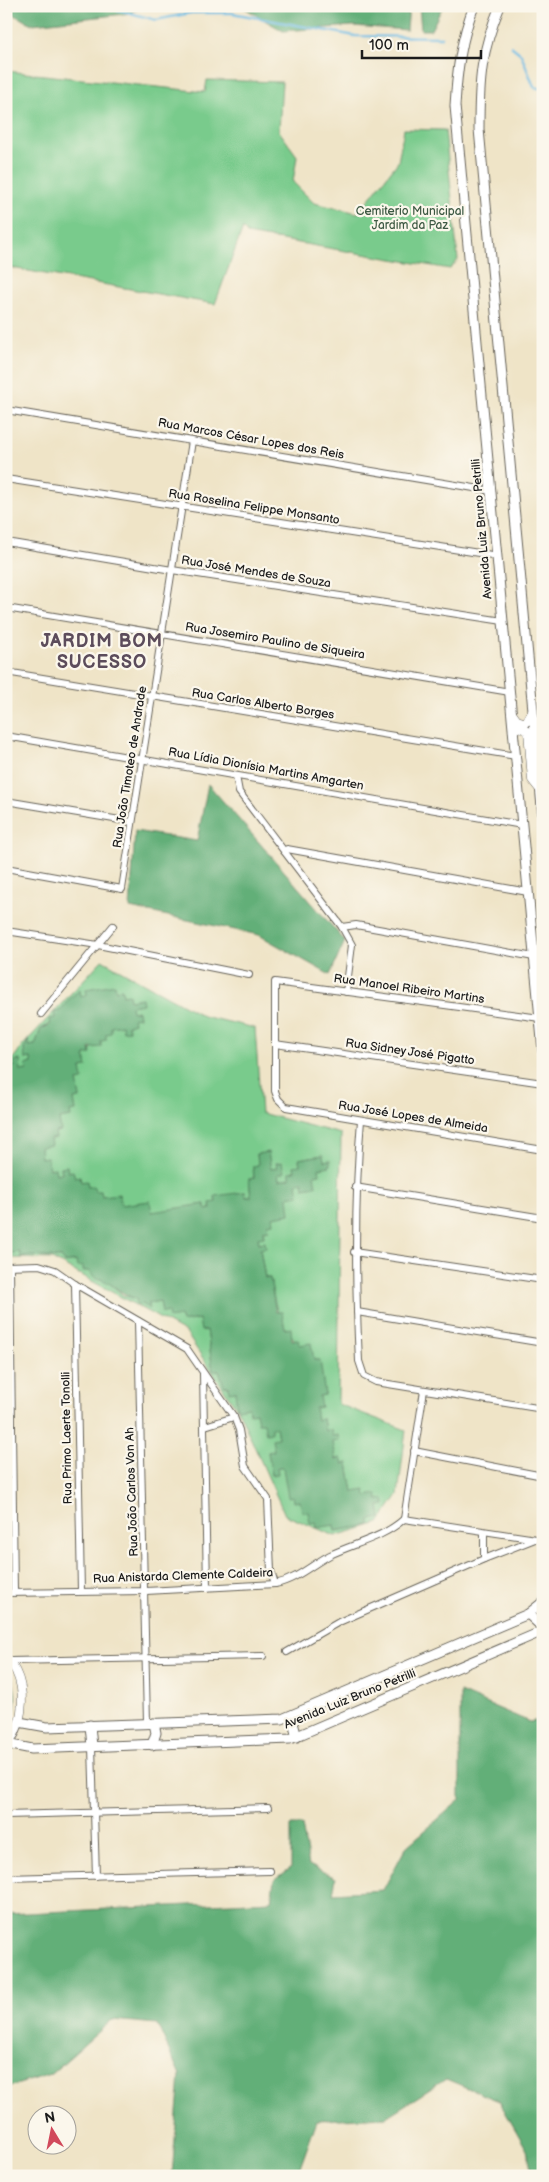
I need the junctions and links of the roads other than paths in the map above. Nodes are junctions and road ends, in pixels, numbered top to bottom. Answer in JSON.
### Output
{"nodes":[{"id":1,"x":474,"y":6,"type":"edge"},
{"id":2,"x":500,"y":6,"type":"edge"},
{"id":3,"x":6,"y":410,"type":"edge"},
{"id":4,"x":192,"y":441,"type":"junction"},
{"id":5,"x":6,"y":479,"type":"edge"},
{"id":6,"x":492,"y":491,"type":"junction"},
{"id":7,"x":182,"y":507,"type":"junction"},
{"id":8,"x":6,"y":542,"type":"edge"},
{"id":9,"x":498,"y":556,"type":"junction"},
{"id":10,"x":172,"y":570,"type":"junction"},
{"id":11,"x":6,"y":608,"type":"edge"},
{"id":12,"x":503,"y":621,"type":"junction"},
{"id":13,"x":162,"y":634,"type":"junction"},
{"id":14,"x":6,"y":672,"type":"edge"},
{"id":15,"x":510,"y":692,"type":"junction"},
{"id":16,"x":152,"y":697,"type":"junction"},
{"id":17,"x":533,"y":710,"type":"junction"},
{"id":18,"x":512,"y":712,"type":"junction"},
{"id":19,"x":513,"y":731,"type":"junction"},
{"id":20,"x":6,"y":736,"type":"edge"},
{"id":21,"x":516,"y":756,"type":"junction"},
{"id":22,"x":142,"y":760,"type":"junction"},
{"id":23,"x":236,"y":776,"type":"junction"},
{"id":24,"x":540,"y":790,"type":"junction"},
{"id":25,"x":6,"y":801,"type":"edge"},
{"id":26,"x":543,"y":818,"type":"edge"},
{"id":27,"x":132,"y":822,"type":"junction"},
{"id":28,"x":522,"y":825,"type":"junction"},
{"id":29,"x":284,"y":851,"type":"junction"},
{"id":30,"x":6,"y":868,"type":"edge"},
{"id":31,"x":528,"y":892,"type":"junction"},
{"id":32,"x":113,"y":926,"type":"dead end"},
{"id":33,"x":342,"y":927,"type":"junction"},
{"id":34,"x":6,"y":931,"type":"edge"},
{"id":35,"x":98,"y":945,"type":"junction"},
{"id":36,"x":534,"y":957,"type":"junction"},
{"id":37,"x":249,"y":975,"type":"dead end"},
{"id":38,"x":346,"y":992,"type":"junction"},
{"id":39,"x":41,"y":1014,"type":"dead end"},
{"id":40,"x":540,"y":1018,"type":"junction"},
{"id":41,"x":275,"y":1044,"type":"junction"},
{"id":42,"x":543,"y":1051,"type":"edge"},
{"id":43,"x":543,"y":1083,"type":"edge"},
{"id":44,"x":361,"y":1120,"type":"junction"},
{"id":45,"x":543,"y":1150,"type":"edge"},
{"id":46,"x":355,"y":1186,"type":"junction"},
{"id":47,"x":543,"y":1218,"type":"edge"},
{"id":48,"x":354,"y":1252,"type":"junction"},
{"id":49,"x":8,"y":1266,"type":"edge"},
{"id":50,"x":543,"y":1280,"type":"edge"},
{"id":51,"x":75,"y":1284,"type":"junction"},
{"id":52,"x":357,"y":1312,"type":"junction"},
{"id":53,"x":138,"y":1321,"type":"junction"},
{"id":54,"x":543,"y":1343,"type":"edge"},
{"id":55,"x":203,"y":1373,"type":"junction"},
{"id":56,"x":424,"y":1390,"type":"junction"},
{"id":57,"x":543,"y":1409,"type":"edge"},
{"id":58,"x":234,"y":1417,"type":"junction"},
{"id":59,"x":205,"y":1426,"type":"junction"},
{"id":60,"x":414,"y":1451,"type":"junction"},
{"id":61,"x":543,"y":1476,"type":"edge"},
{"id":62,"x":404,"y":1519,"type":"junction"},
{"id":63,"x":484,"y":1532,"type":"junction"},
{"id":64,"x":535,"y":1539,"type":"junction"},
{"id":65,"x":543,"y":1540,"type":"edge"},
{"id":66,"x":484,"y":1559,"type":"junction"},
{"id":67,"x":275,"y":1584,"type":"junction"},
{"id":68,"x":207,"y":1588,"type":"junction"},
{"id":69,"x":81,"y":1591,"type":"junction"},
{"id":70,"x":146,"y":1591,"type":"junction"},
{"id":71,"x":14,"y":1592,"type":"junction"},
{"id":72,"x":6,"y":1593,"type":"edge"},
{"id":73,"x":543,"y":1602,"type":"edge"},
{"id":74,"x":528,"y":1614,"type":"junction"},
{"id":75,"x":543,"y":1629,"type":"edge"},
{"id":76,"x":287,"y":1652,"type":"dead end"},
{"id":77,"x":262,"y":1656,"type":"dead end"},
{"id":78,"x":147,"y":1657,"type":"junction"},
{"id":79,"x":8,"y":1659,"type":"edge"},
{"id":80,"x":291,"y":1716,"type":"junction"},
{"id":81,"x":19,"y":1722,"type":"junction"},
{"id":82,"x":151,"y":1723,"type":"junction"},
{"id":83,"x":90,"y":1725,"type":"junction"},
{"id":84,"x":297,"y":1737,"type":"junction"},
{"id":85,"x":6,"y":1744,"type":"edge"},
{"id":86,"x":152,"y":1745,"type":"junction"},
{"id":87,"x":92,"y":1747,"type":"junction"},
{"id":88,"x":268,"y":1808,"type":"dead end"},
{"id":89,"x":94,"y":1813,"type":"junction"},
{"id":90,"x":6,"y":1815,"type":"edge"},
{"id":91,"x":270,"y":1871,"type":"dead end"},
{"id":92,"x":96,"y":1876,"type":"junction"},
{"id":93,"x":6,"y":1878,"type":"edge"}],
"edges":[{"from":1,"to":6,"type":"main road","name":"Avenida Luiz Bruno Petrilli"},
{"from":2,"to":17,"type":"main road"},
{"from":3,"to":4,"type":"street","name":"Rua Marcos César Lopes dos Reis"},
{"from":4,"to":6,"type":"street","name":"Rua Marcos César Lopes dos Reis"},
{"from":4,"to":7,"type":"street","name":"Rua João Timoteo de Andrade"},
{"from":5,"to":7,"type":"street","name":"Rua Roselina Felippe Monsanto"},
{"from":6,"to":9,"type":"main road","name":"Avenida Luiz Bruno Petrilli"},
{"from":7,"to":9,"type":"street","name":"Rua Roselina Felippe Monsanto"},
{"from":7,"to":10,"type":"street","name":"Rua João Timoteo de Andrade"},
{"from":8,"to":10,"type":"street","name":"Rua José Mendes de Souza"},
{"from":9,"to":12,"type":"main road","name":"Avenida Luiz Bruno Petrilli"},
{"from":10,"to":12,"type":"street","name":"Rua José Mendes de Souza"},
{"from":10,"to":13,"type":"street","name":"Rua João Timoteo de Andrade"},
{"from":11,"to":13,"type":"street","name":"Rua Josemiro Paulino de Siqueira"},
{"from":12,"to":15,"type":"main road","name":"Avenida Luiz Bruno Petrilli"},
{"from":13,"to":15,"type":"street","name":"Rua Josemiro Paulino de Siqueira"},
{"from":13,"to":16,"type":"street","name":"Rua João Timoteo de Andrade"},
{"from":14,"to":16,"type":"street","name":"Rua Carlos Alberto Borges"},
{"from":15,"to":18,"type":"main road","name":"Avenida Luiz Bruno Petrilli"},
{"from":16,"to":21,"type":"street","name":"Rua Carlos Alberto Borges"},
{"from":16,"to":22,"type":"street","name":"Rua João Timoteo de Andrade"},
{"from":17,"to":18,"type":"street"},
{"from":17,"to":24,"type":"main road"},
{"from":18,"to":19,"type":"main road","name":"Avenida Luiz Bruno Petrilli"},
{"from":19,"to":21,"type":"main road","name":"Avenida Luiz Bruno Petrilli"},
{"from":19,"to":24,"type":"street"},
{"from":20,"to":22,"type":"street","name":"Rua Lídia Dionísia Martins Amgarten"},
{"from":21,"to":28,"type":"main road","name":"Avenida Luiz Bruno Petrilli"},
{"from":22,"to":23,"type":"street","name":"Rua Lídia Dionísia Martins Amgarten"},
{"from":22,"to":27,"type":"street","name":"Rua João Timoteo de Andrade"},
{"from":23,"to":28,"type":"street","name":"Rua Lídia Dionísia Martins Amgarten"},
{"from":23,"to":29,"type":"street"},
{"from":24,"to":26,"type":"main road"},
{"from":25,"to":27,"type":"street"},
{"from":27,"to":30,"type":"street","name":"Rua João Timoteo de Andrade"},
{"from":28,"to":31,"type":"main road","name":"Avenida Luiz Bruno Petrilli"},
{"from":29,"to":31,"type":"street"},
{"from":29,"to":33,"type":"street"},
{"from":31,"to":36,"type":"main road","name":"Avenida Luiz Bruno Petrilli"},
{"from":32,"to":35,"type":"street"},
{"from":33,"to":36,"type":"street"},
{"from":33,"to":38,"type":"street"},
{"from":34,"to":35,"type":"street"},
{"from":35,"to":37,"type":"street"},
{"from":35,"to":39,"type":"street"},
{"from":36,"to":40,"type":"main road","name":"Avenida Luiz Bruno Petrilli"},
{"from":38,"to":40,"type":"street","name":"Rua Manoel Ribeiro Martins"},
{"from":38,"to":41,"type":"street","name":"Rua Manoel Ribeiro Martins"},
{"from":40,"to":42,"type":"main road","name":"Avenida Luiz Bruno Petrilli"},
{"from":41,"to":43,"type":"street","name":"Rua Sidney José Pigatto"},
{"from":41,"to":44,"type":"street","name":"Rua José Lopes de Almeida"},
{"from":44,"to":45,"type":"street","name":"Rua José Lopes de Almeida"},
{"from":44,"to":46,"type":"street"},
{"from":46,"to":47,"type":"street"},
{"from":46,"to":48,"type":"street"},
{"from":48,"to":50,"type":"street"},
{"from":48,"to":52,"type":"street"},
{"from":49,"to":51,"type":"street"},
{"from":49,"to":71,"type":"street"},
{"from":51,"to":53,"type":"street"},
{"from":51,"to":69,"type":"street","name":"Rua Primo Laerte Tonolli"},
{"from":52,"to":54,"type":"street"},
{"from":52,"to":56,"type":"street"},
{"from":53,"to":55,"type":"street"},
{"from":53,"to":70,"type":"street","name":"Rua João Carlos Von Ah"},
{"from":55,"to":58,"type":"street"},
{"from":55,"to":59,"type":"street"},
{"from":56,"to":57,"type":"street"},
{"from":56,"to":60,"type":"street"},
{"from":58,"to":59,"type":"street"},
{"from":58,"to":67,"type":"street"},
{"from":59,"to":68,"type":"street"},
{"from":60,"to":61,"type":"street"},
{"from":60,"to":62,"type":"street"},
{"from":62,"to":63,"type":"street"},
{"from":62,"to":67,"type":"street","name":"Rua Anistarda Clemente Caldeira"},
{"from":63,"to":64,"type":"street"},
{"from":63,"to":66,"type":"street"},
{"from":64,"to":65,"type":"street"},
{"from":64,"to":66,"type":"street"},
{"from":66,"to":76,"type":"street"},
{"from":67,"to":68,"type":"street","name":"Rua Anistarda Clemente Caldeira"},
{"from":68,"to":70,"type":"street","name":"Rua Anistarda Clemente Caldeira"},
{"from":69,"to":70,"type":"street","name":"Rua Anistarda Clemente Caldeira"},
{"from":69,"to":71,"type":"street","name":"Rua Anistarda Clemente Caldeira"},
{"from":70,"to":78,"type":"street","name":"Rua João Carlos Von Ah"},
{"from":71,"to":72,"type":"street","name":"Rua Anistarda Clemente Caldeira"},
{"from":73,"to":74,"type":"main road","name":"Avenida Luiz Bruno Petrilli"},
{"from":74,"to":75,"type":"main road"},
{"from":74,"to":80,"type":"main road","name":"Avenida Luiz Bruno Petrilli"},
{"from":75,"to":84,"type":"main road","name":"Avenida Luiz Bruno Petrilli"},
{"from":77,"to":78,"type":"street"},
{"from":78,"to":79,"type":"street"},
{"from":78,"to":82,"type":"street","name":"Rua João Carlos Von Ah"},
{"from":79,"to":81,"type":"street"},
{"from":80,"to":82,"type":"main road","name":"Avenida Luiz Bruno Petrilli"},
{"from":80,"to":84,"type":"main road"},
{"from":81,"to":83,"type":"main road","name":"Avenida Luiz Bruno Petrilli"},
{"from":81,"to":85,"type":"main road"},
{"from":82,"to":83,"type":"main road","name":"Avenida Luiz Bruno Petrilli"},
{"from":82,"to":86,"type":"main road"},
{"from":83,"to":87,"type":"main road"},
{"from":84,"to":86,"type":"main road","name":"Avenida Luiz Bruno Petrilli"},
{"from":85,"to":87,"type":"main road","name":"Avenida Luiz Bruno Petrilli"},
{"from":86,"to":87,"type":"main road","name":"Avenida Luiz Bruno Petrilli"},
{"from":87,"to":89,"type":"street"},
{"from":88,"to":89,"type":"street"},
{"from":89,"to":90,"type":"street"},
{"from":89,"to":92,"type":"street"},
{"from":91,"to":92,"type":"street"},
{"from":92,"to":93,"type":"street"}]}
